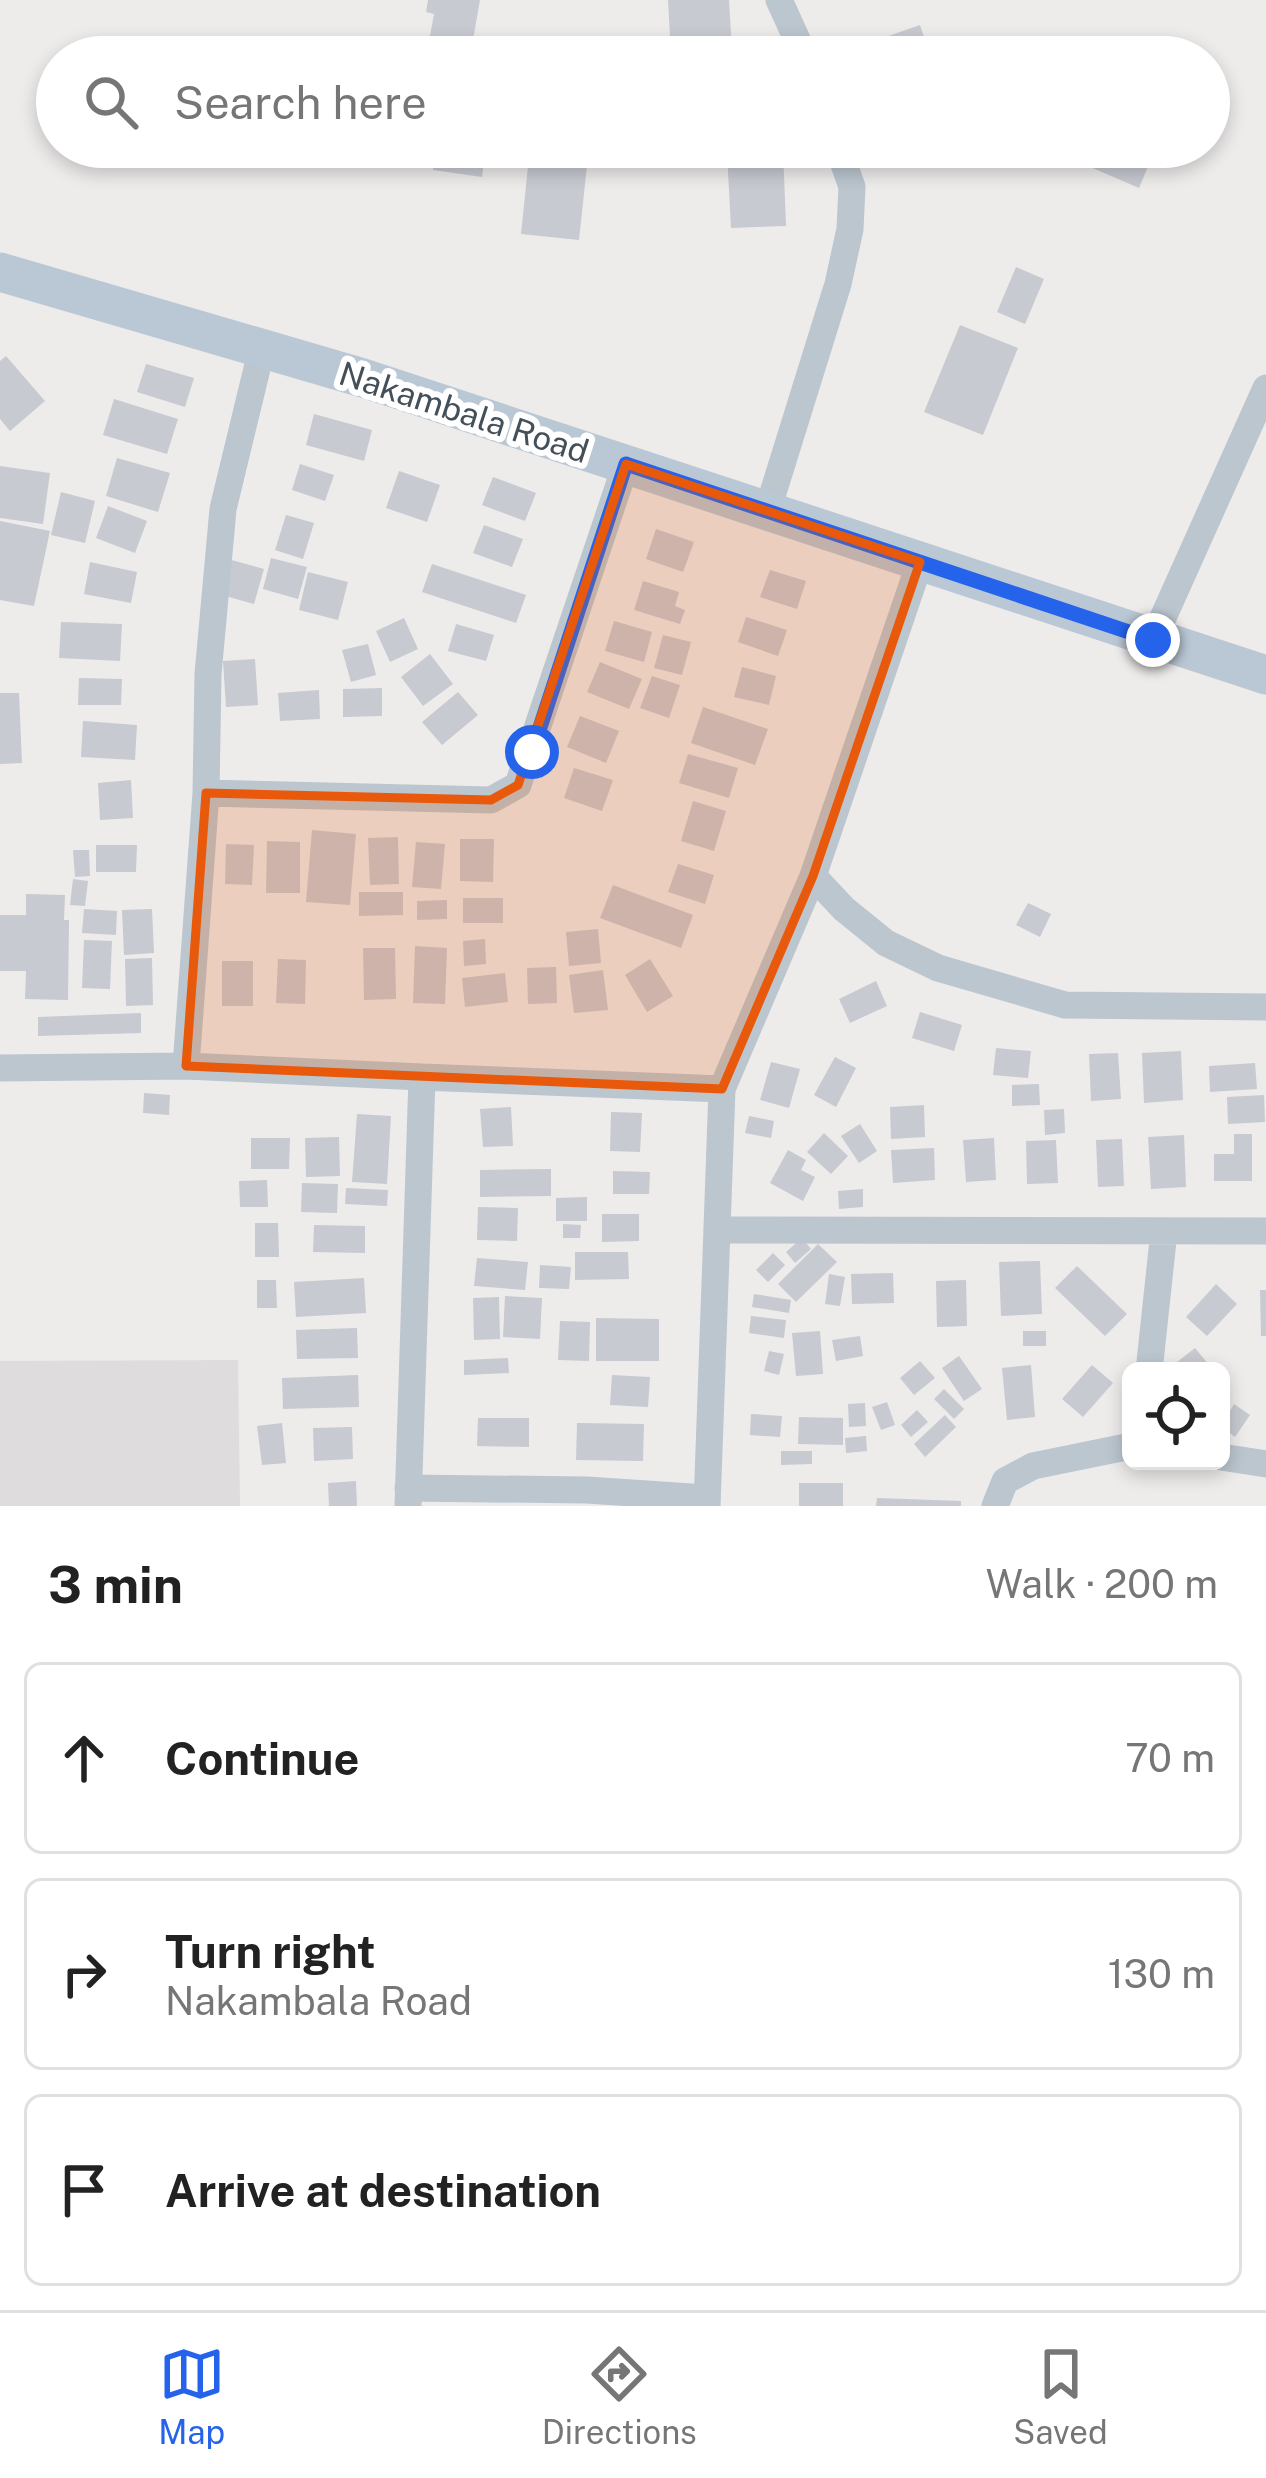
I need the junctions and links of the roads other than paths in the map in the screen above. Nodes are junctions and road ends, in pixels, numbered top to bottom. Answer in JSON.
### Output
{"nodes":[{"id":1,"x":779,"y":0,"type":"edge"},
{"id":2,"x":796,"y":36,"type":"edge"},
{"id":3,"x":845,"y":168,"type":"edge"},
{"id":4,"x":0,"y":272,"type":"edge"},
{"id":5,"x":262,"y":348,"type":"junction"},
{"id":6,"x":1266,"y":388,"type":"edge"},
{"id":7,"x":626,"y":464,"type":"junction"},
{"id":8,"x":767,"y":512,"type":"junction"},
{"id":9,"x":920,"y":562,"type":"junction"},
{"id":10,"x":1153,"y":640,"type":"junction"},
{"id":11,"x":1266,"y":675,"type":"edge"},
{"id":12,"x":206,"y":793,"type":"junction"},
{"id":13,"x":813,"y":876,"type":"junction"},
{"id":14,"x":1266,"y":1007,"type":"edge"},
{"id":15,"x":187,"y":1066,"type":"junction"},
{"id":16,"x":0,"y":1069,"type":"edge"},
{"id":17,"x":422,"y":1077,"type":"junction"},
{"id":18,"x":722,"y":1089,"type":"junction"},
{"id":19,"x":719,"y":1230,"type":"junction"},
{"id":20,"x":1164,"y":1231,"type":"junction"},
{"id":21,"x":1266,"y":1231,"type":"edge"},
{"id":22,"x":1150,"y":1362,"type":"edge"},
{"id":23,"x":1122,"y":1448,"type":"edge"},
{"id":24,"x":1230,"y":1458,"type":"edge"},
{"id":25,"x":1266,"y":1464,"type":"edge"},
{"id":26,"x":408,"y":1497,"type":"edge"},
{"id":27,"x":707,"y":1502,"type":"edge"},
{"id":28,"x":995,"y":1506,"type":"edge"}],
"edges":[{"from":1,"to":2,"type":"street"},
{"from":3,"to":8,"type":"street"},
{"from":4,"to":5,"type":"main road","name":"Nakambala Road"},
{"from":5,"to":7,"type":"main road","name":"Nakambala Road"},
{"from":5,"to":12,"type":"street"},
{"from":6,"to":10,"type":"street"},
{"from":7,"to":8,"type":"main road","name":"Nakambala Road"},
{"from":7,"to":12,"type":"street"},
{"from":8,"to":9,"type":"main road","name":"Nakambala Road"},
{"from":9,"to":10,"type":"main road","name":"Nakambala Road"},
{"from":9,"to":13,"type":"street"},
{"from":10,"to":11,"type":"main road","name":"Nakambala Road"},
{"from":12,"to":15,"type":"street"},
{"from":13,"to":14,"type":"street"},
{"from":13,"to":18,"type":"street"},
{"from":15,"to":16,"type":"street"},
{"from":15,"to":17,"type":"street"},
{"from":17,"to":18,"type":"street"},
{"from":17,"to":26,"type":"street"},
{"from":18,"to":19,"type":"street"},
{"from":19,"to":20,"type":"street"},
{"from":19,"to":27,"type":"street"},
{"from":20,"to":21,"type":"street"},
{"from":20,"to":22,"type":"street"},
{"from":23,"to":28,"type":"street"},
{"from":24,"to":25,"type":"street"},
{"from":26,"to":27,"type":"street"}]}
